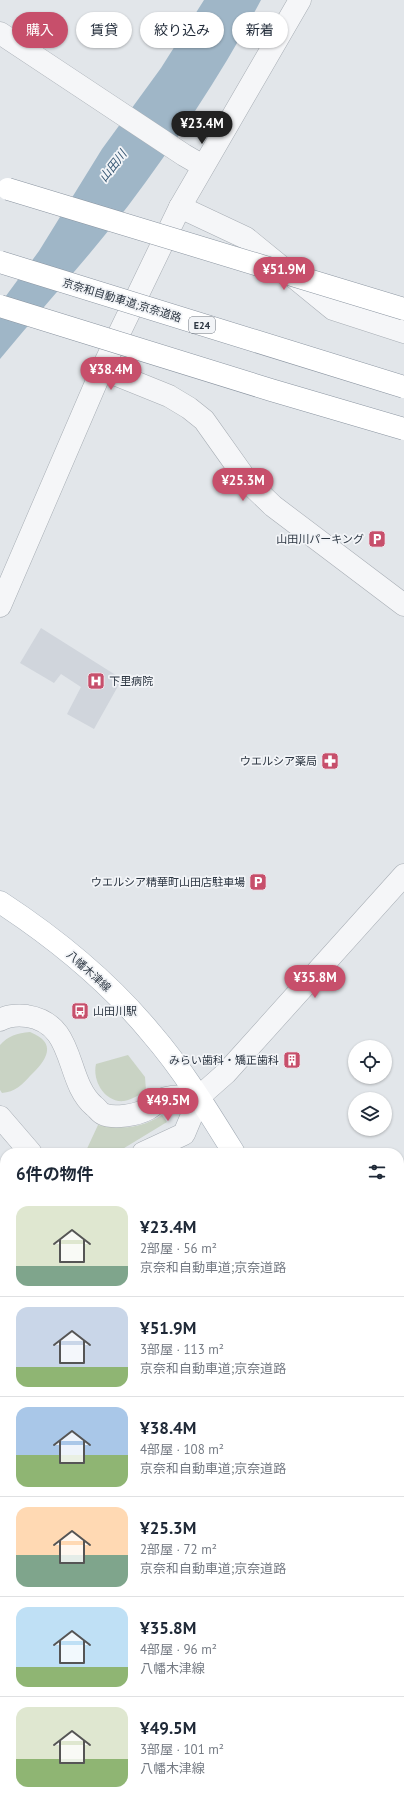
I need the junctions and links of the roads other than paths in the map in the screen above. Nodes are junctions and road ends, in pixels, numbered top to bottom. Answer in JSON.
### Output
{"nodes":[{"id":1,"x":300,"y":0,"type":"edge"},
{"id":2,"x":0,"y":34,"type":"edge"},
{"id":3,"x":203,"y":166,"type":"junction"},
{"id":4,"x":8,"y":189,"type":"dead end"},
{"id":5,"x":180,"y":207,"type":"junction"},
{"id":6,"x":0,"y":262,"type":"edge"},
{"id":7,"x":0,"y":306,"type":"edge"},
{"id":8,"x":404,"y":309,"type":"edge"},
{"id":9,"x":404,"y":332,"type":"edge"},
{"id":10,"x":102,"y":369,"type":"junction"},
{"id":11,"x":404,"y":387,"type":"edge"},
{"id":12,"x":404,"y":429,"type":"edge"},
{"id":13,"x":404,"y":605,"type":"edge"},
{"id":14,"x":0,"y":606,"type":"edge"},
{"id":15,"x":404,"y":875,"type":"edge"},
{"id":16,"x":0,"y":902,"type":"edge"},
{"id":17,"x":0,"y":1020,"type":"edge"},
{"id":18,"x":200,"y":1096,"type":"junction"},
{"id":19,"x":0,"y":1116,"type":"edge"},
{"id":20,"x":27,"y":1148,"type":"edge"},
{"id":21,"x":154,"y":1148,"type":"edge"},
{"id":22,"x":231,"y":1148,"type":"edge"}],
"edges":[{"from":1,"to":3,"type":"street"},
{"from":2,"to":3,"type":"street"},
{"from":3,"to":5,"type":"street"},
{"from":4,"to":8,"type":"main road","bridge":true},
{"from":5,"to":9,"type":"street"},
{"from":5,"to":10,"type":"street"},
{"from":6,"to":11,"type":"main road","name":"京奈和自動車道;京奈道路","number":"E24","bridge":true},
{"from":7,"to":12,"type":"main road","bridge":true},
{"from":10,"to":13,"type":"street"},
{"from":10,"to":14,"type":"street"},
{"from":15,"to":18,"type":"street"},
{"from":16,"to":18,"type":"main road","name":"八幡木津線"},
{"from":17,"to":18,"type":"street"},
{"from":18,"to":21,"type":"street"},
{"from":18,"to":22,"type":"main road","name":"八幡木津線"},
{"from":19,"to":20,"type":"street"}]}
